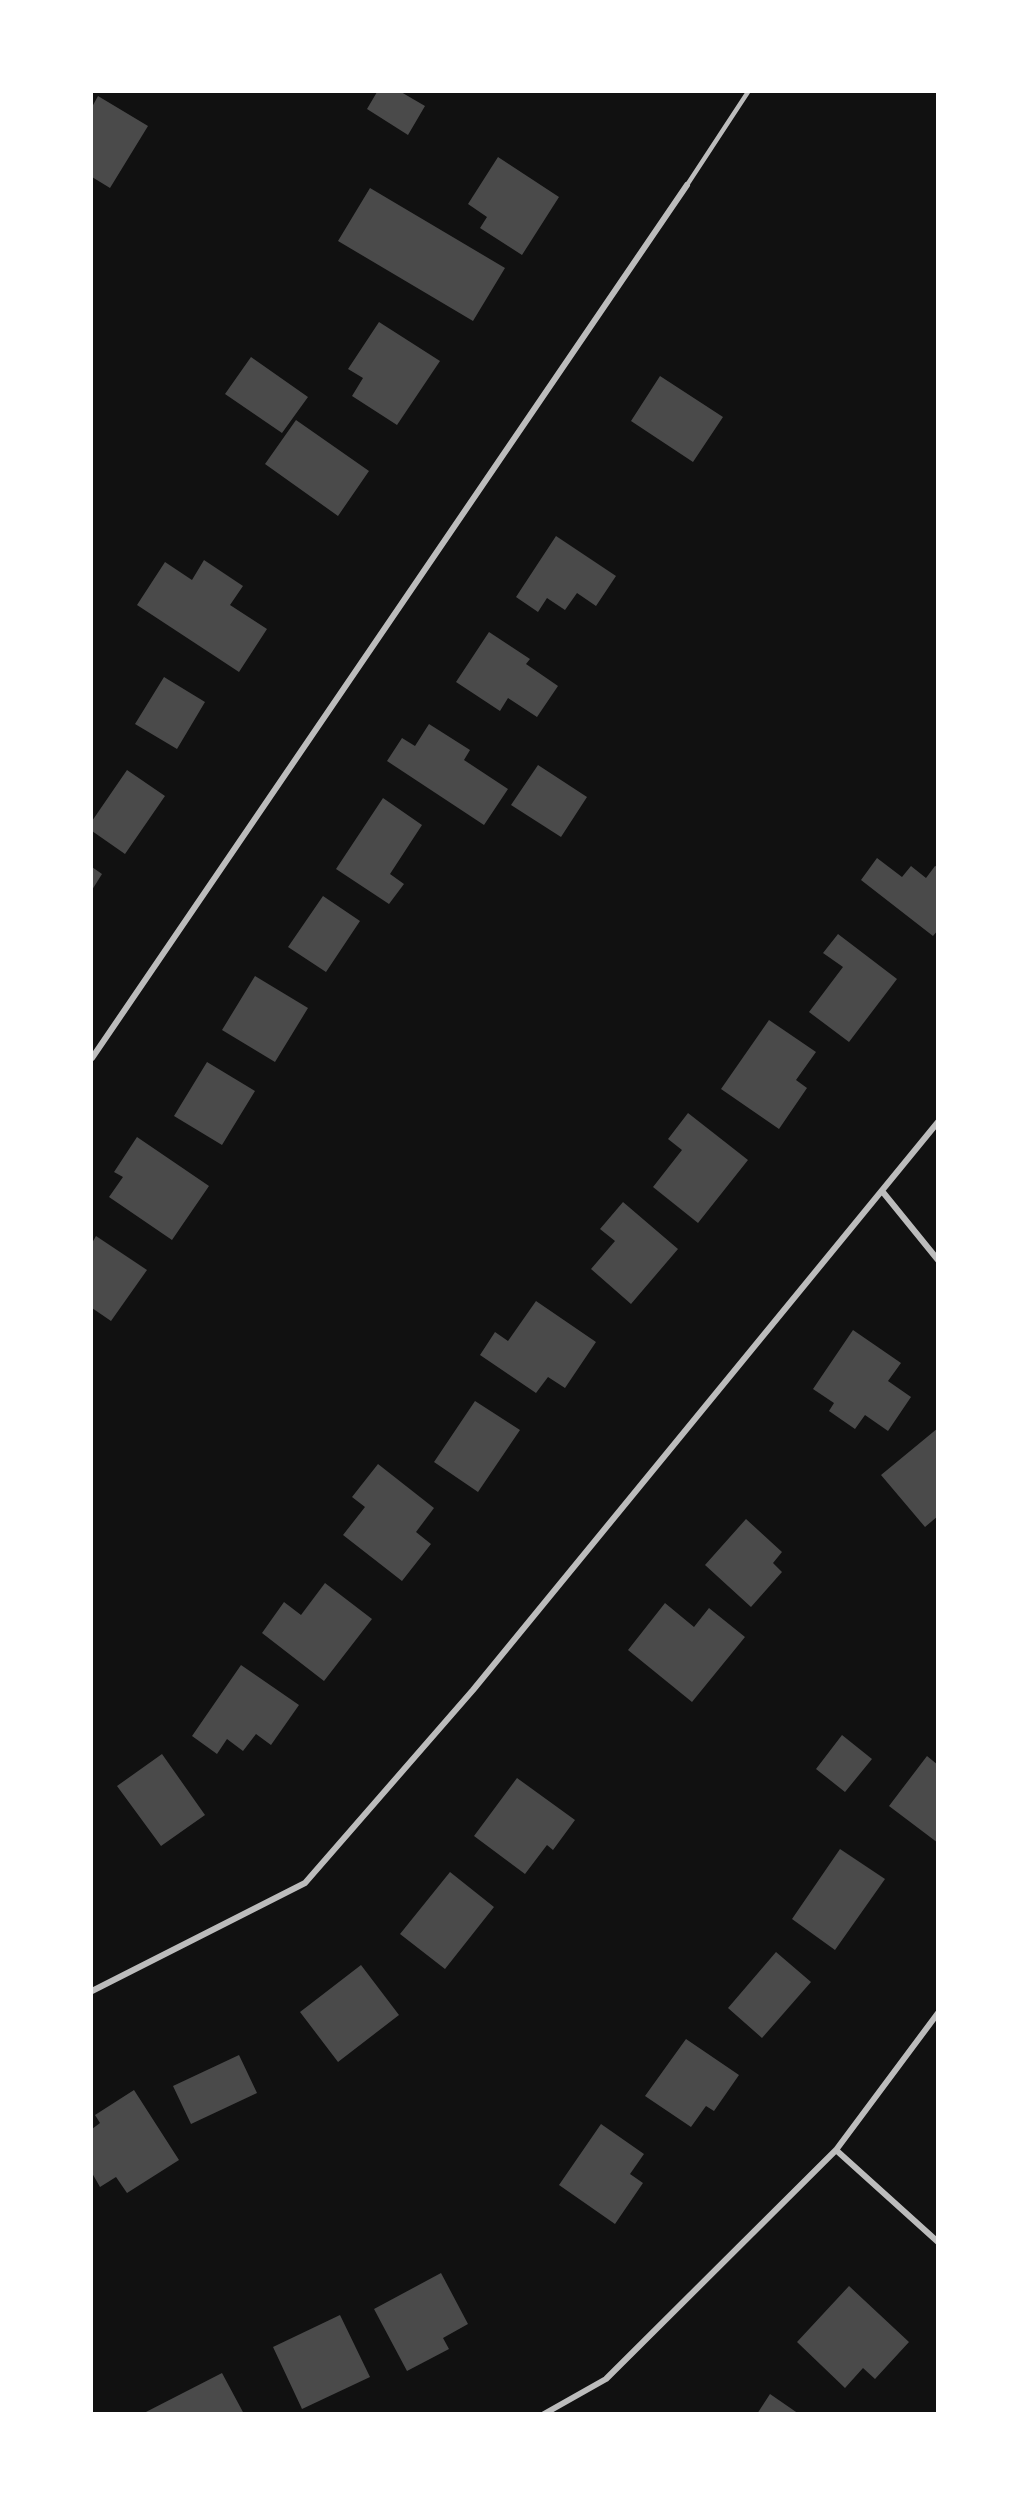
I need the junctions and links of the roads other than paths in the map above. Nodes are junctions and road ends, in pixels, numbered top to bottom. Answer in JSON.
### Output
{"nodes":[{"id":1,"x":748,"y":92,"type":"edge"},
{"id":2,"x":687,"y":185,"type":"joint"},
{"id":3,"x":92,"y":1058,"type":"edge"},
{"id":4,"x":938,"y":1122,"type":"edge"},
{"id":5,"x":882,"y":1191,"type":"junction"},
{"id":6,"x":938,"y":1260,"type":"edge"},
{"id":7,"x":92,"y":1991,"type":"edge"},
{"id":8,"x":938,"y":2013,"type":"edge"},
{"id":9,"x":836,"y":2150,"type":"junction"},
{"id":10,"x":938,"y":2242,"type":"edge"},
{"id":11,"x":543,"y":2414,"type":"edge"}],
"edges":[{"from":1,"to":2,"type":"lane"},
{"from":2,"to":3,"type":"street"},
{"from":4,"to":5,"type":"street"},
{"from":5,"to":6,"type":"street"},
{"from":5,"to":7,"type":"street"},
{"from":8,"to":9,"type":"street"},
{"from":9,"to":10,"type":"street"},
{"from":9,"to":11,"type":"street"}]}
